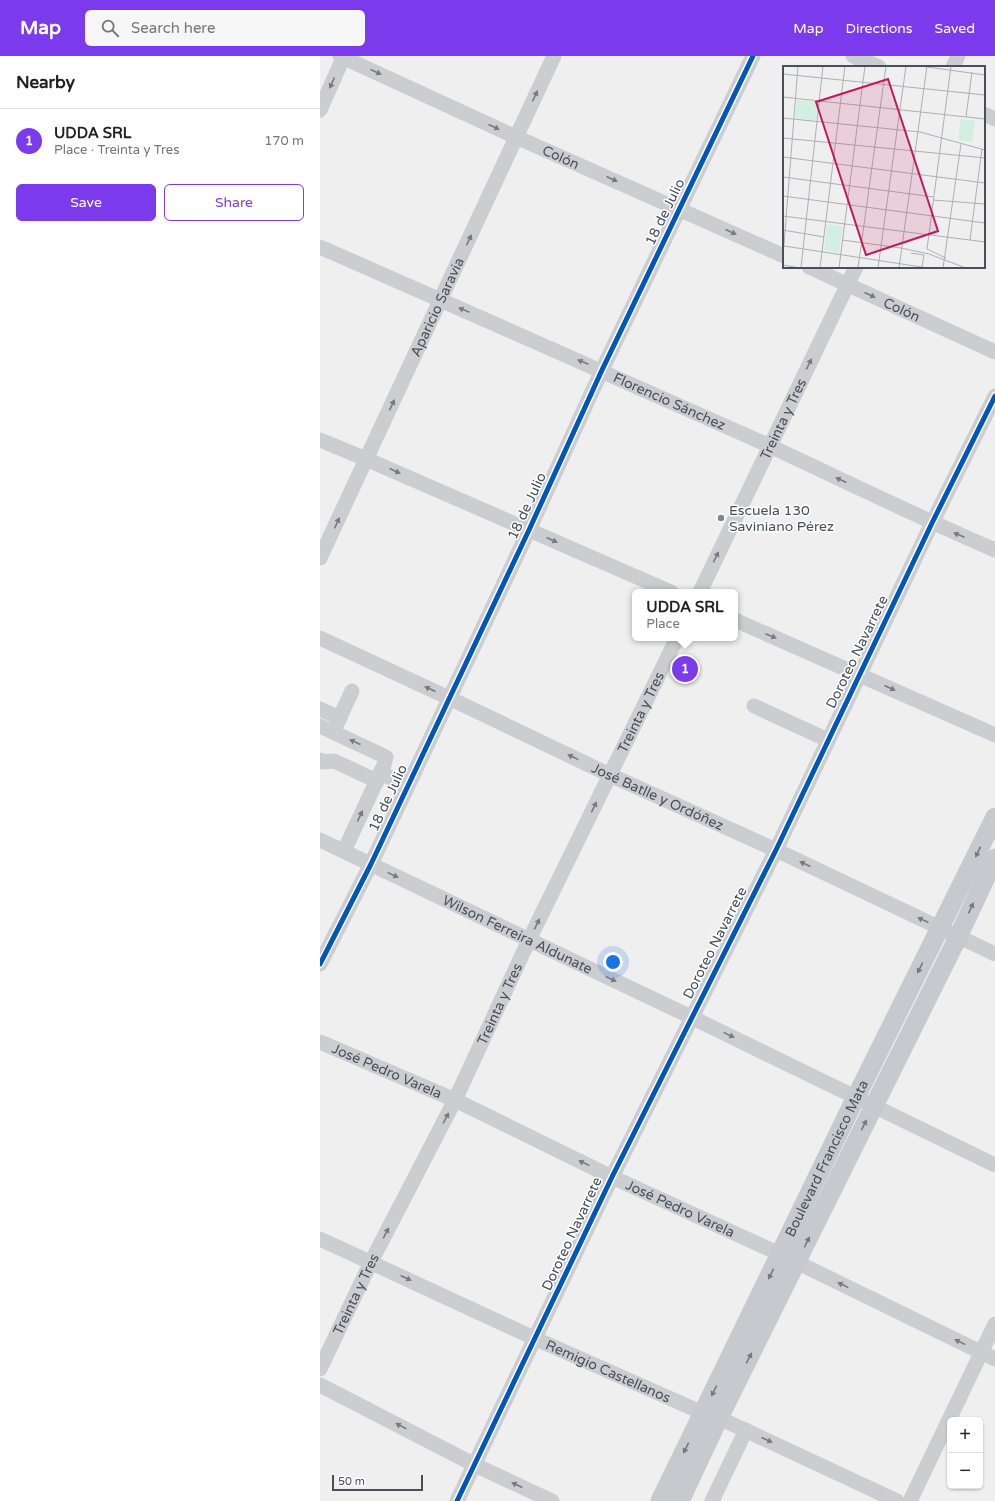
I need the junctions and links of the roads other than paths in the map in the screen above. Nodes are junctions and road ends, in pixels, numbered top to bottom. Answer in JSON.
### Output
{"nodes":[{"id":1,"x":343,"y":56,"type":"edge"},
{"id":2,"x":554,"y":56,"type":"edge"},
{"id":3,"x":753,"y":56,"type":"edge"},
{"id":4,"x":853,"y":56,"type":"edge"},
{"id":5,"x":958,"y":56,"type":"edge"},
{"id":6,"x":877,"y":66,"type":"edge"},
{"id":7,"x":953,"y":66,"type":"edge"},
{"id":8,"x":320,"y":110,"type":"edge"},
{"id":9,"x":985,"y":114,"type":"edge"},
{"id":10,"x":995,"y":119,"type":"edge"},
{"id":11,"x":516,"y":137,"type":"junction"},
{"id":12,"x":680,"y":209,"type":"junction"},
{"id":13,"x":320,"y":247,"type":"edge"},
{"id":14,"x":783,"y":256,"type":"edge"},
{"id":15,"x":811,"y":268,"type":"edge"},
{"id":16,"x":856,"y":268,"type":"edge"},
{"id":17,"x":848,"y":284,"type":"junction"},
{"id":18,"x":440,"y":300,"type":"junction"},
{"id":19,"x":995,"y":352,"type":"edge"},
{"id":20,"x":602,"y":370,"type":"junction"},
{"id":21,"x":995,"y":396,"type":"edge"},
{"id":22,"x":320,"y":440,"type":"edge"},
{"id":23,"x":769,"y":446,"type":"junction"},
{"id":24,"x":366,"y":459,"type":"junction"},
{"id":25,"x":932,"y":523,"type":"junction"},
{"id":26,"x":529,"y":530,"type":"junction"},
{"id":27,"x":995,"y":550,"type":"edge"},
{"id":28,"x":320,"y":558,"type":"edge"},
{"id":29,"x":664,"y":589,"type":"edge"},
{"id":30,"x":701,"y":589,"type":"edge"},
{"id":31,"x":738,"y":621,"type":"edge"},
{"id":32,"x":320,"y":638,"type":"edge"},
{"id":33,"x":676,"y":641,"type":"edge"},
{"id":34,"x":859,"y":674,"type":"junction"},
{"id":35,"x":352,"y":690,"type":"dead end"},
{"id":36,"x":449,"y":698,"type":"junction"},
{"id":37,"x":754,"y":706,"type":"dead end"},
{"id":38,"x":320,"y":709,"type":"edge"},
{"id":39,"x":340,"y":718,"type":"junction"},
{"id":40,"x":327,"y":729,"type":"edge"},
{"id":41,"x":995,"y":735,"type":"edge"},
{"id":42,"x":828,"y":740,"type":"junction"},
{"id":43,"x":320,"y":760,"type":"edge"},
{"id":44,"x":380,"y":773,"type":"junction"},
{"id":45,"x":610,"y":775,"type":"junction"},
{"id":46,"x":410,"y":781,"type":"junction"},
{"id":47,"x":995,"y":817,"type":"edge"},
{"id":48,"x":320,"y":840,"type":"edge"},
{"id":49,"x":776,"y":850,"type":"junction"},
{"id":50,"x":344,"y":851,"type":"junction"},
{"id":51,"x":995,"y":858,"type":"edge"},
{"id":52,"x":371,"y":864,"type":"junction"},
{"id":53,"x":939,"y":928,"type":"junction"},
{"id":54,"x":958,"y":937,"type":"junction"},
{"id":55,"x":529,"y":940,"type":"junction"},
{"id":56,"x":995,"y":954,"type":"edge"},
{"id":57,"x":320,"y":964,"type":"edge"},
{"id":58,"x":691,"y":1017,"type":"junction"},
{"id":59,"x":320,"y":1042,"type":"edge"},
{"id":60,"x":856,"y":1097,"type":"junction"},
{"id":61,"x":455,"y":1100,"type":"junction"},
{"id":62,"x":873,"y":1105,"type":"junction"},
{"id":63,"x":995,"y":1165,"type":"edge"},
{"id":64,"x":612,"y":1177,"type":"junction"},
{"id":65,"x":320,"y":1239,"type":"edge"},
{"id":66,"x":780,"y":1254,"type":"junction"},
{"id":67,"x":371,"y":1262,"type":"junction"},
{"id":68,"x":797,"y":1262,"type":"junction"},
{"id":69,"x":995,"y":1324,"type":"edge"},
{"id":70,"x":536,"y":1339,"type":"junction"},
{"id":71,"x":988,"y":1355,"type":"edge"},
{"id":72,"x":320,"y":1369,"type":"edge"},
{"id":73,"x":320,"y":1384,"type":"edge"},
{"id":74,"x":711,"y":1416,"type":"junction"},
{"id":75,"x":746,"y":1430,"type":"junction"},
{"id":76,"x":475,"y":1465,"type":"junction"},
{"id":77,"x":458,"y":1501,"type":"edge"},
{"id":78,"x":552,"y":1501,"type":"edge"},
{"id":79,"x":660,"y":1501,"type":"edge"},
{"id":80,"x":680,"y":1501,"type":"edge"},
{"id":81,"x":712,"y":1501,"type":"edge"},
{"id":82,"x":897,"y":1501,"type":"edge"},
{"id":83,"x":910,"y":1501,"type":"edge"}],
"edges":[{"from":1,"to":8,"type":"street","one_way":true},
{"from":1,"to":11,"type":"street","name":"Colón","one_way":true},
{"from":11,"to":2,"type":"street","name":"Aparicio Saravia","one_way":true},
{"from":3,"to":12,"type":"street","name":"18 de Julio"},
{"from":4,"to":6,"type":"street"},
{"from":5,"to":7,"type":"street"},
{"from":9,"to":10,"type":"street"},
{"from":11,"to":12,"type":"street","name":"Colón","one_way":true},
{"from":18,"to":11,"type":"street","name":"Aparicio Saravia","one_way":true},
{"from":12,"to":14,"type":"street","name":"Colón","one_way":true},
{"from":12,"to":20,"type":"street","name":"18 de Julio"},
{"from":13,"to":18,"type":"street","name":"Florencio Sánchez"},
{"from":15,"to":17,"type":"street","name":"Colón"},
{"from":16,"to":17,"type":"street","name":"Treinta y Tres"},
{"from":17,"to":19,"type":"street","name":"Colón","one_way":true},
{"from":23,"to":17,"type":"street","name":"Treinta y Tres","one_way":true},
{"from":20,"to":18,"type":"street","name":"Florencio Sánchez","one_way":true},
{"from":24,"to":18,"type":"street","name":"Aparicio Saravia","one_way":true},
{"from":20,"to":23,"type":"street","name":"Florencio Sánchez"},
{"from":20,"to":26,"type":"street","name":"18 de Julio"},
{"from":21,"to":25,"type":"street","name":"Doroteo Navarrete"},
{"from":22,"to":24,"type":"street"},
{"from":25,"to":23,"type":"street","name":"Florencio Sánchez","one_way":true},
{"from":30,"to":23,"type":"street","name":"Treinta y Tres","one_way":true},
{"from":24,"to":26,"type":"street","one_way":true},
{"from":28,"to":24,"type":"street","name":"Aparicio Saravia","one_way":true},
{"from":27,"to":25,"type":"street","name":"Florencio Sánchez","one_way":true},
{"from":25,"to":34,"type":"street","name":"Doroteo Navarrete"},
{"from":26,"to":29,"type":"street","one_way":true},
{"from":26,"to":36,"type":"street","name":"18 de Julio"},
{"from":31,"to":34,"type":"street","one_way":true},
{"from":36,"to":32,"type":"street","name":"José Batlle y Ordóñez","one_way":true},
{"from":33,"to":45,"type":"street","name":"Treinta y Tres"},
{"from":34,"to":41,"type":"street","one_way":true},
{"from":34,"to":42,"type":"street","name":"Doroteo Navarrete"},
{"from":35,"to":39,"type":"street"},
{"from":45,"to":36,"type":"street","name":"José Batlle y Ordóñez","one_way":true},
{"from":36,"to":46,"type":"street","name":"18 de Julio"},
{"from":37,"to":42,"type":"street"},
{"from":38,"to":39,"type":"street"},
{"from":39,"to":40,"type":"street"},
{"from":44,"to":40,"type":"street","one_way":true},
{"from":42,"to":49,"type":"street","name":"Doroteo Navarrete"},
{"from":43,"to":44,"type":"street"},
{"from":44,"to":46,"type":"street"},
{"from":50,"to":44,"type":"street","one_way":true},
{"from":45,"to":49,"type":"street","name":"José Batlle y Ordóñez"},
{"from":55,"to":45,"type":"street","name":"Treinta y Tres","one_way":true},
{"from":46,"to":52,"type":"street","name":"18 de Julio"},
{"from":47,"to":53,"type":"main road","name":"Boulevard Francisco Mata","one_way":true},
{"from":48,"to":50,"type":"street","name":"Wilson Ferreira Aldunate"},
{"from":53,"to":49,"type":"street","name":"José Batlle y Ordóñez","one_way":true},
{"from":49,"to":58,"type":"street","name":"Doroteo Navarrete"},
{"from":50,"to":52,"type":"street","name":"Wilson Ferreira Aldunate"},
{"from":54,"to":51,"type":"main road","name":"Boulevard Francisco Mata","one_way":true},
{"from":52,"to":55,"type":"street","name":"Wilson Ferreira Aldunate","one_way":true},
{"from":52,"to":57,"type":"street","name":"18 de Julio"},
{"from":53,"to":54,"type":"street","name":"José Batlle y Ordóñez"},
{"from":53,"to":60,"type":"main road","name":"Boulevard Francisco Mata","one_way":true},
{"from":54,"to":56,"type":"street","name":"José Batlle y Ordóñez"},
{"from":54,"to":62,"type":"main road","name":"Boulevard Francisco Mata"},
{"from":55,"to":58,"type":"street","name":"Wilson Ferreira Aldunate","one_way":true},
{"from":55,"to":61,"type":"street","name":"Treinta y Tres"},
{"from":58,"to":60,"type":"street","name":"Wilson Ferreira Aldunate","one_way":true},
{"from":58,"to":64,"type":"street","name":"Doroteo Navarrete"},
{"from":59,"to":61,"type":"street","name":"José Pedro Varela"},
{"from":60,"to":62,"type":"street","name":"Wilson Ferreira Aldunate"},
{"from":60,"to":66,"type":"main road","name":"Boulevard Francisco Mata"},
{"from":64,"to":61,"type":"street","name":"José Pedro Varela","one_way":true},
{"from":67,"to":61,"type":"street","name":"Treinta y Tres","one_way":true},
{"from":62,"to":63,"type":"street","name":"Wilson Ferreira Aldunate"},
{"from":68,"to":62,"type":"main road","name":"Boulevard Francisco Mata","one_way":true},
{"from":64,"to":66,"type":"street","name":"José Pedro Varela"},
{"from":64,"to":70,"type":"street","name":"Doroteo Navarrete"},
{"from":65,"to":67,"type":"street","name":"Remigio Castellanos"},
{"from":66,"to":68,"type":"street","name":"José Pedro Varela"},
{"from":66,"to":74,"type":"main road","name":"Boulevard Francisco Mata","one_way":true},
{"from":67,"to":70,"type":"street","name":"Remigio Castellanos","one_way":true},
{"from":67,"to":72,"type":"street","name":"Treinta y Tres"},
{"from":71,"to":68,"type":"street","name":"José Pedro Varela","one_way":true},
{"from":74,"to":68,"type":"main road","name":"Boulevard Francisco Mata","one_way":true},
{"from":69,"to":71,"type":"street"},
{"from":70,"to":74,"type":"street","name":"Remigio Castellanos"},
{"from":70,"to":76,"type":"street","name":"Doroteo Navarrete"},
{"from":71,"to":83,"type":"street"},
{"from":76,"to":73,"type":"street","one_way":true},
{"from":74,"to":75,"type":"street","name":"Remigio Castellanos"},
{"from":74,"to":79,"type":"main road","name":"Boulevard Francisco Mata","one_way":true},
{"from":74,"to":80,"type":"main road","name":"Boulevard Francisco Mata"},
{"from":75,"to":81,"type":"street"},
{"from":75,"to":82,"type":"street","name":"Remigio Castellanos","one_way":true},
{"from":76,"to":77,"type":"street","name":"Doroteo Navarrete"},
{"from":78,"to":76,"type":"street","one_way":true}]}
